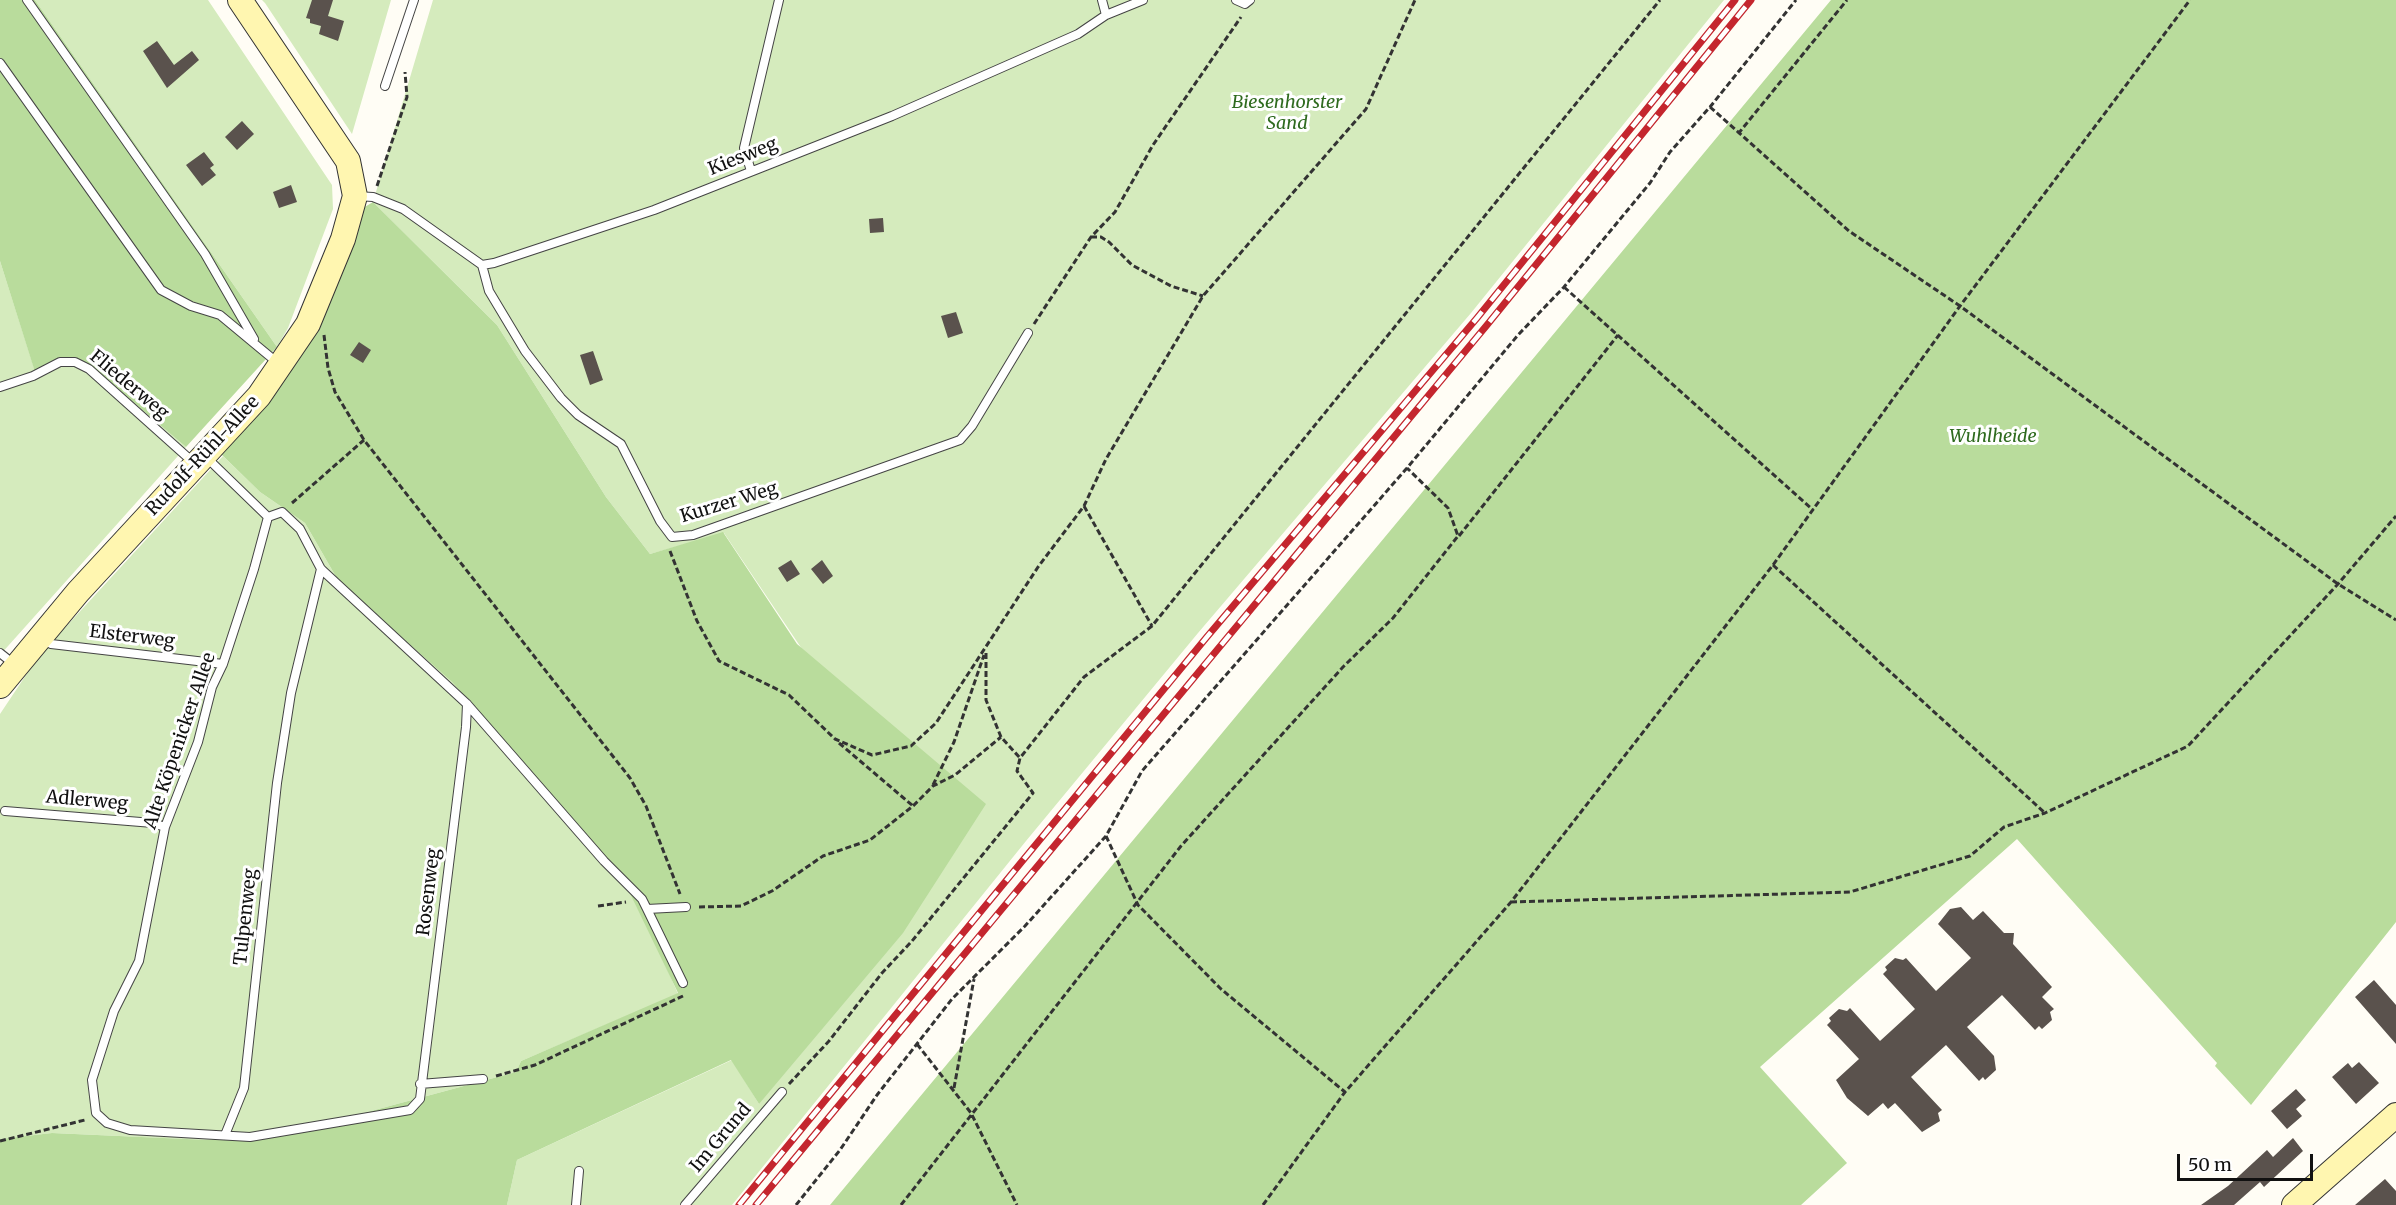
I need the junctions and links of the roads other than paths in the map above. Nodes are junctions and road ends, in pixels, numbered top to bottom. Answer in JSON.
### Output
{"nodes":[{"id":1,"x":27,"y":0,"type":"edge"},
{"id":2,"x":240,"y":0,"type":"edge"},
{"id":3,"x":414,"y":0,"type":"edge"},
{"id":4,"x":778,"y":0,"type":"edge"},
{"id":5,"x":1102,"y":0,"type":"edge"},
{"id":6,"x":1143,"y":0,"type":"edge"},
{"id":7,"x":1106,"y":15,"type":"junction"},
{"id":8,"x":0,"y":63,"type":"edge"},
{"id":9,"x":385,"y":86,"type":"dead end"},
{"id":10,"x":751,"y":171,"type":"junction"},
{"id":11,"x":364,"y":196,"type":"junction"},
{"id":12,"x":482,"y":265,"type":"junction"},
{"id":13,"x":1028,"y":333,"type":"road end"},
{"id":14,"x":257,"y":344,"type":"junction"},
{"id":15,"x":282,"y":366,"type":"junction"},
{"id":16,"x":0,"y":387,"type":"edge"},
{"id":17,"x":200,"y":460,"type":"junction"},
{"id":18,"x":268,"y":517,"type":"junction"},
{"id":19,"x":321,"y":569,"type":"junction"},
{"id":20,"x":40,"y":636,"type":"junction"},
{"id":21,"x":8,"y":659,"type":"edge"},
{"id":22,"x":223,"y":664,"type":"junction"},
{"id":23,"x":0,"y":686,"type":"edge"},
{"id":24,"x":467,"y":704,"type":"junction"},
{"id":25,"x":5,"y":811,"type":"dead end"},
{"id":26,"x":165,"y":827,"type":"junction"},
{"id":27,"x":686,"y":907,"type":"road end"},
{"id":28,"x":647,"y":909,"type":"junction"},
{"id":29,"x":683,"y":983,"type":"road end"},
{"id":30,"x":483,"y":1079,"type":"road end"},
{"id":31,"x":420,"y":1084,"type":"junction"},
{"id":32,"x":782,"y":1092,"type":"road end"},
{"id":33,"x":2396,"y":1115,"type":"edge"},
{"id":34,"x":225,"y":1135,"type":"junction"},
{"id":35,"x":579,"y":1171,"type":"dead end"},
{"id":36,"x":576,"y":1205,"type":"edge"},
{"id":37,"x":686,"y":1205,"type":"edge"},
{"id":38,"x":2294,"y":1205,"type":"edge"}],
"edges":[{"from":1,"to":14,"type":"lane"},
{"from":2,"to":11,"type":"street"},
{"from":3,"to":9,"type":"lane"},
{"from":4,"to":10,"type":"lane"},
{"from":5,"to":7,"type":"lane"},
{"from":6,"to":7,"type":"lane","name":"Kiesweg"},
{"from":7,"to":10,"type":"lane","name":"Kiesweg"},
{"from":8,"to":14,"type":"lane"},
{"from":10,"to":12,"type":"lane","name":"Kiesweg"},
{"from":11,"to":12,"type":"lane"},
{"from":11,"to":15,"type":"street","name":"Rudolf-Rühl-Allee"},
{"from":12,"to":13,"type":"lane","name":"Kurzer Weg"},
{"from":14,"to":15,"type":"lane"},
{"from":15,"to":17,"type":"street","name":"Rudolf-Rühl-Allee"},
{"from":16,"to":17,"type":"lane","name":"Fliederweg"},
{"from":17,"to":18,"type":"lane","name":"Fliederweg"},
{"from":17,"to":20,"type":"street","name":"Rudolf-Rühl-Allee"},
{"from":18,"to":19,"type":"lane"},
{"from":18,"to":22,"type":"lane","name":"Alte Köpenicker Allee"},
{"from":19,"to":24,"type":"lane"},
{"from":19,"to":34,"type":"lane","name":"Tulpenweg"},
{"from":20,"to":21,"type":"street","name":"Rudolf-Rühl-Allee"},
{"from":20,"to":22,"type":"lane","name":"Elsterweg"},
{"from":21,"to":23,"type":"street","name":"Rudolf-Rühl-Allee"},
{"from":22,"to":26,"type":"lane","name":"Alte Köpenicker Allee"},
{"from":24,"to":28,"type":"lane"},
{"from":24,"to":31,"type":"lane","name":"Rosenweg"},
{"from":25,"to":26,"type":"lane","name":"Adlerweg"},
{"from":26,"to":34,"type":"lane","name":"Alte Köpenicker Allee"},
{"from":27,"to":28,"type":"lane"},
{"from":28,"to":29,"type":"lane"},
{"from":30,"to":31,"type":"lane"},
{"from":31,"to":34,"type":"lane","name":"Rosenweg"},
{"from":32,"to":37,"type":"lane","name":"Im Grund"},
{"from":33,"to":38,"type":"street"},
{"from":35,"to":36,"type":"lane"}]}
